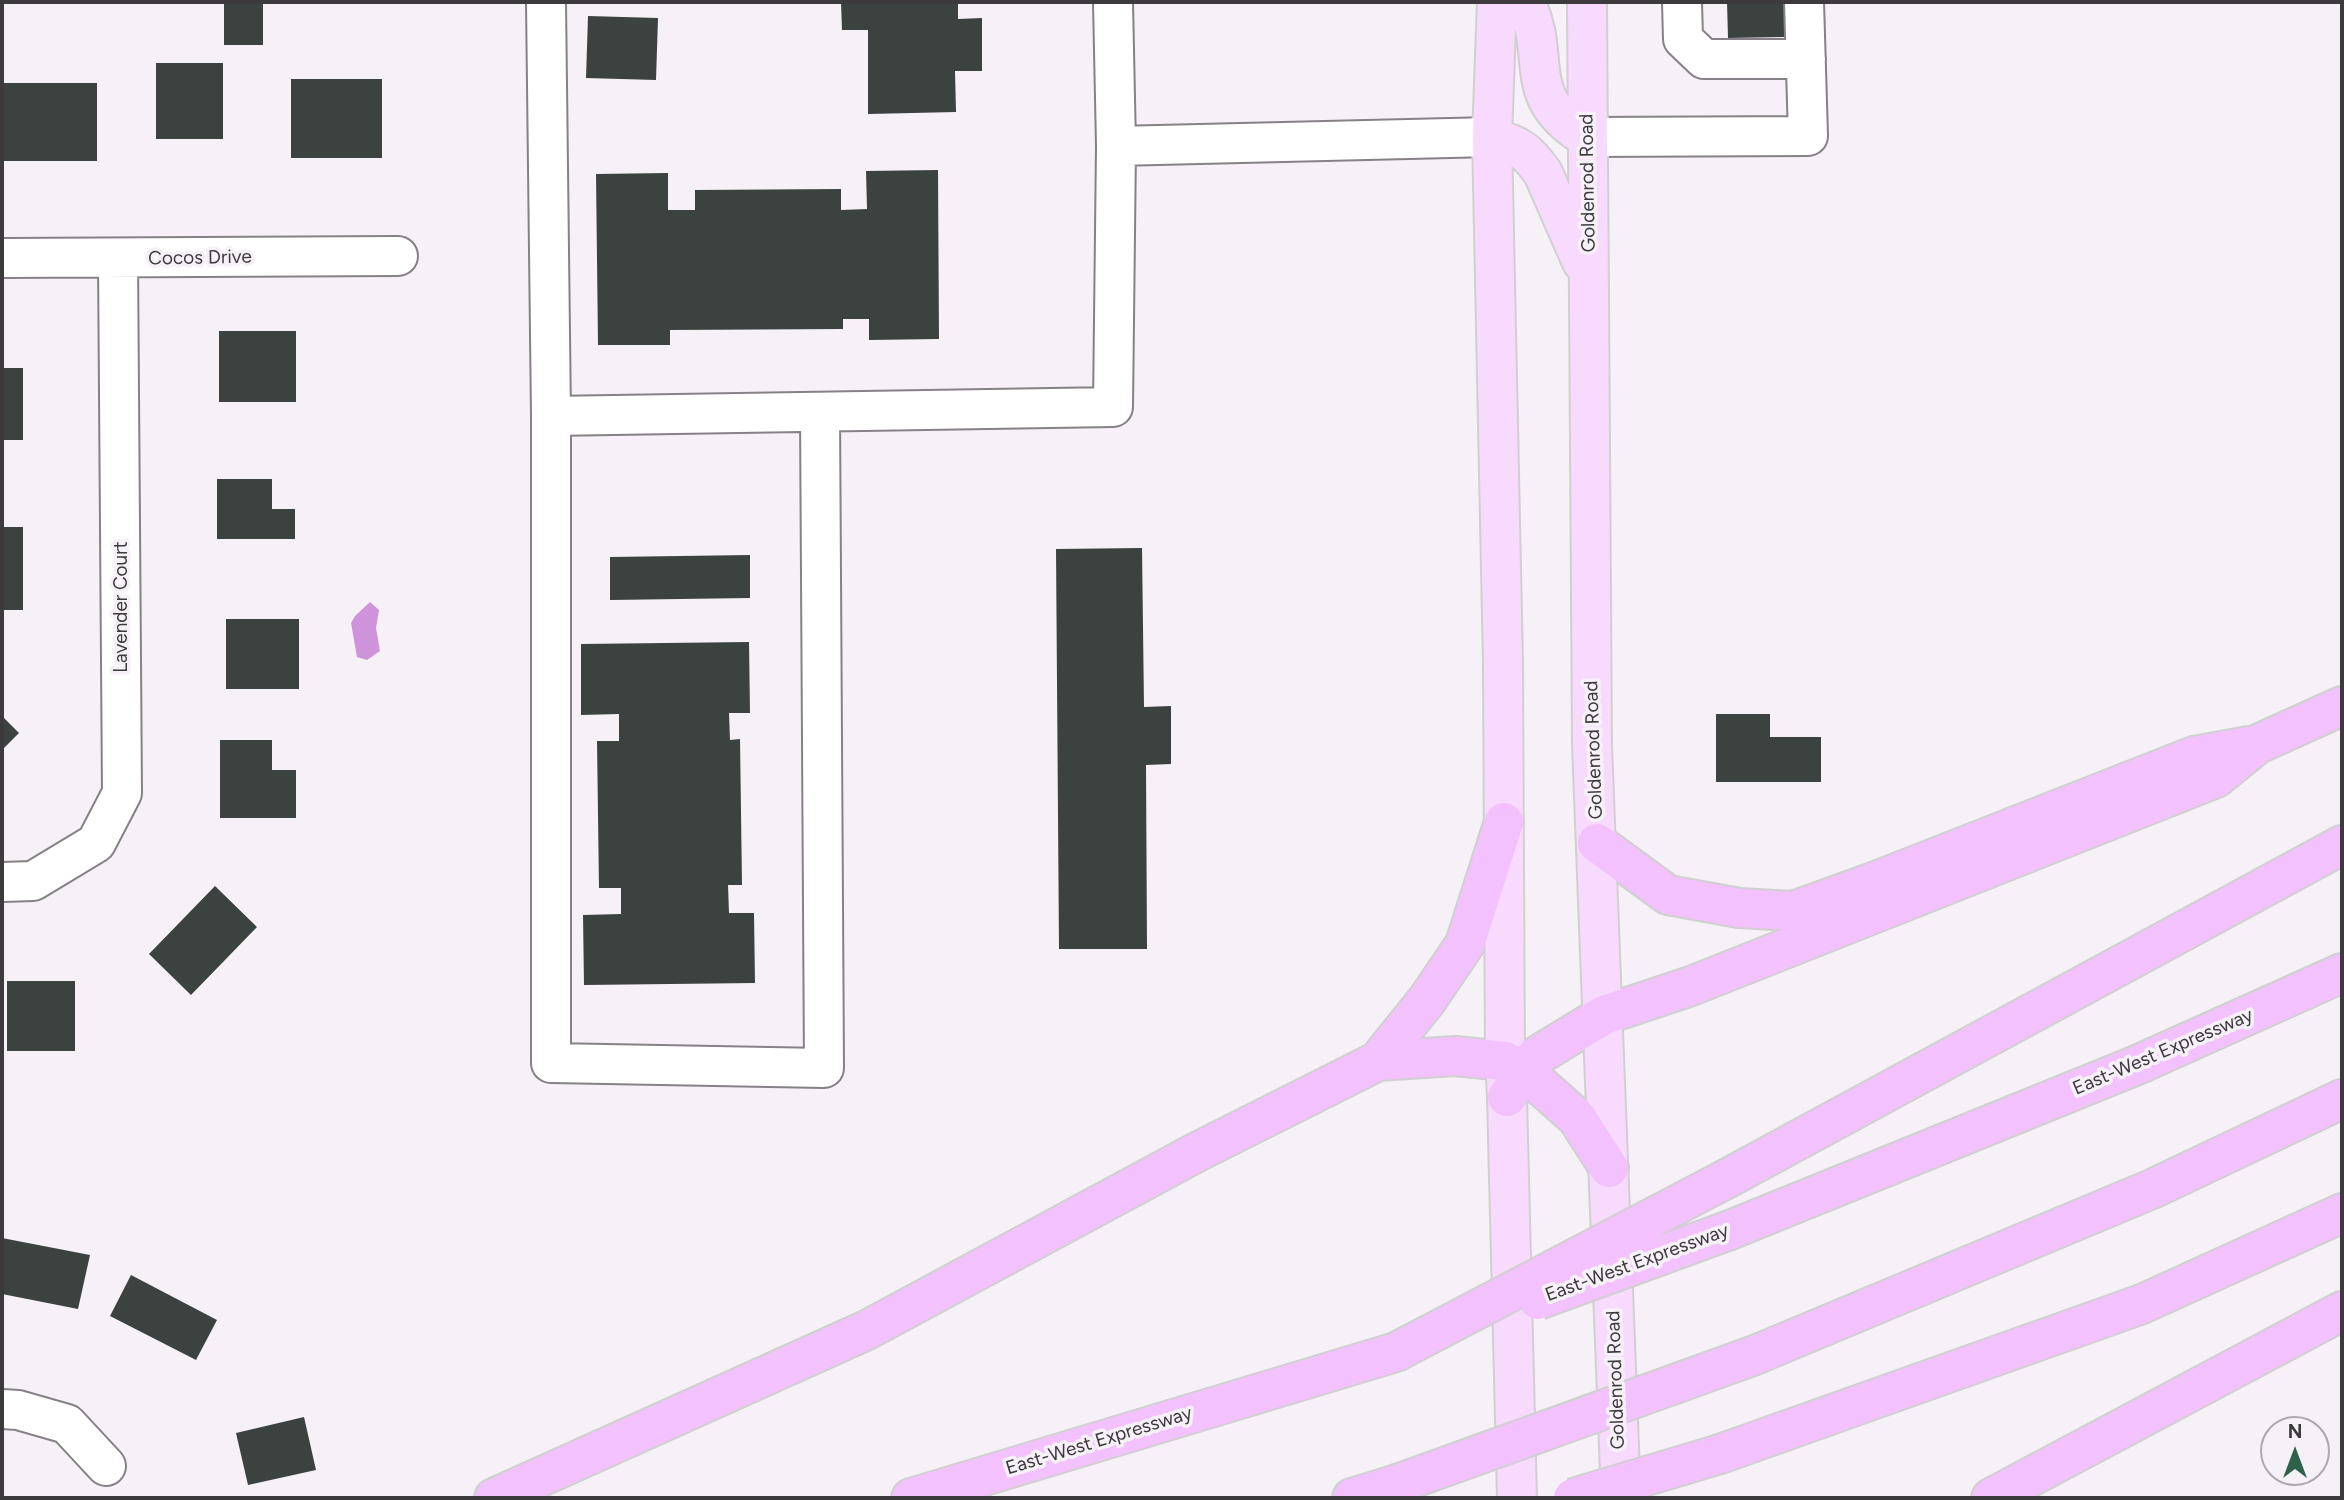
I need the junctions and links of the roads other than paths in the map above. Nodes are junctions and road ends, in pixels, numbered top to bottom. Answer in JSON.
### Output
{"nodes":[{"id":1,"x":546,"y":2,"type":"edge"},
{"id":2,"x":1113,"y":2,"type":"edge"},
{"id":3,"x":1497,"y":2,"type":"edge"},
{"id":4,"x":1525,"y":2,"type":"edge"},
{"id":5,"x":1587,"y":2,"type":"edge"},
{"id":6,"x":1682,"y":2,"type":"edge"},
{"id":7,"x":1804,"y":2,"type":"edge"},
{"id":8,"x":1806,"y":59,"type":"junction"},
{"id":9,"x":1492,"y":137,"type":"junction"},
{"id":10,"x":1586,"y":137,"type":"junction"},
{"id":11,"x":1116,"y":146,"type":"junction"},
{"id":12,"x":398,"y":256,"type":"dead end"},
{"id":13,"x":2,"y":258,"type":"edge"},
{"id":14,"x":118,"y":259,"type":"junction"},
{"id":15,"x":1589,"y":280,"type":"junction"},
{"id":16,"x":820,"y":412,"type":"junction"},
{"id":17,"x":551,"y":416,"type":"junction"},
{"id":18,"x":2342,"y":706,"type":"edge"},
{"id":19,"x":2258,"y":744,"type":"junction"},
{"id":20,"x":1504,"y":822,"type":"junction"},
{"id":21,"x":1597,"y":843,"type":"junction"},
{"id":22,"x":2342,"y":845,"type":"edge"},
{"id":23,"x":2,"y":882,"type":"edge"},
{"id":24,"x":2342,"y":973,"type":"edge"},
{"id":25,"x":1604,"y":1015,"type":"junction"},
{"id":26,"x":1378,"y":1061,"type":"junction"},
{"id":27,"x":1512,"y":1077,"type":"junction"},
{"id":28,"x":2342,"y":1099,"type":"edge"},
{"id":29,"x":1609,"y":1168,"type":"junction"},
{"id":30,"x":2342,"y":1213,"type":"edge"},
{"id":31,"x":2342,"y":1311,"type":"edge"},
{"id":32,"x":1396,"y":1352,"type":"junction"},
{"id":33,"x":2,"y":1409,"type":"edge"},
{"id":34,"x":106,"y":1466,"type":"dead end"},
{"id":35,"x":494,"y":1498,"type":"edge"},
{"id":36,"x":911,"y":1498,"type":"edge"},
{"id":37,"x":1352,"y":1498,"type":"edge"},
{"id":38,"x":1517,"y":1498,"type":"edge"},
{"id":39,"x":1573,"y":1498,"type":"edge"},
{"id":40,"x":1621,"y":1498,"type":"edge"},
{"id":41,"x":1991,"y":1498,"type":"edge"}],
"edges":[{"from":1,"to":17,"type":"street"},
{"from":2,"to":11,"type":"street"},
{"from":3,"to":9,"type":"main road"},
{"from":4,"to":10,"type":"main road"},
{"from":5,"to":10,"type":"main road","name":"Goldenrod Road"},
{"from":6,"to":8,"type":"street"},
{"from":7,"to":8,"type":"street"},
{"from":8,"to":10,"type":"street"},
{"from":9,"to":11,"type":"street"},
{"from":9,"to":15,"type":"main road"},
{"from":9,"to":20,"type":"main road"},
{"from":10,"to":15,"type":"main road","name":"Goldenrod Road"},
{"from":11,"to":16,"type":"street"},
{"from":12,"to":14,"type":"street","name":"Cocos Drive"},
{"from":13,"to":14,"type":"street","name":"Cocos Drive"},
{"from":14,"to":23,"type":"street","name":"Lavender Court"},
{"from":15,"to":21,"type":"main road","name":"Goldenrod Road"},
{"from":16,"to":17,"type":"street"},
{"from":16,"to":17,"type":"street"},
{"from":18,"to":19,"type":"highway"},
{"from":19,"to":21,"type":"highway"},
{"from":19,"to":25,"type":"highway"},
{"from":20,"to":26,"type":"highway"},
{"from":20,"to":27,"type":"main road"},
{"from":21,"to":25,"type":"main road","name":"Goldenrod Road"},
{"from":22,"to":32,"type":"highway","bridge":true},
{"from":24,"to":32,"type":"highway","name":"East-West Expressway","bridge":true},
{"from":25,"to":27,"type":"highway"},
{"from":25,"to":29,"type":"main road","name":"Goldenrod Road"},
{"from":26,"to":27,"type":"highway"},
{"from":26,"to":35,"type":"highway"},
{"from":27,"to":29,"type":"highway"},
{"from":27,"to":38,"type":"main road"},
{"from":28,"to":37,"type":"highway","bridge":true},
{"from":29,"to":40,"type":"main road","name":"Goldenrod Road"},
{"from":30,"to":39,"type":"highway","bridge":true},
{"from":31,"to":41,"type":"highway"},
{"from":32,"to":36,"type":"highway","name":"East-West Expressway"},
{"from":33,"to":34,"type":"street"}]}
